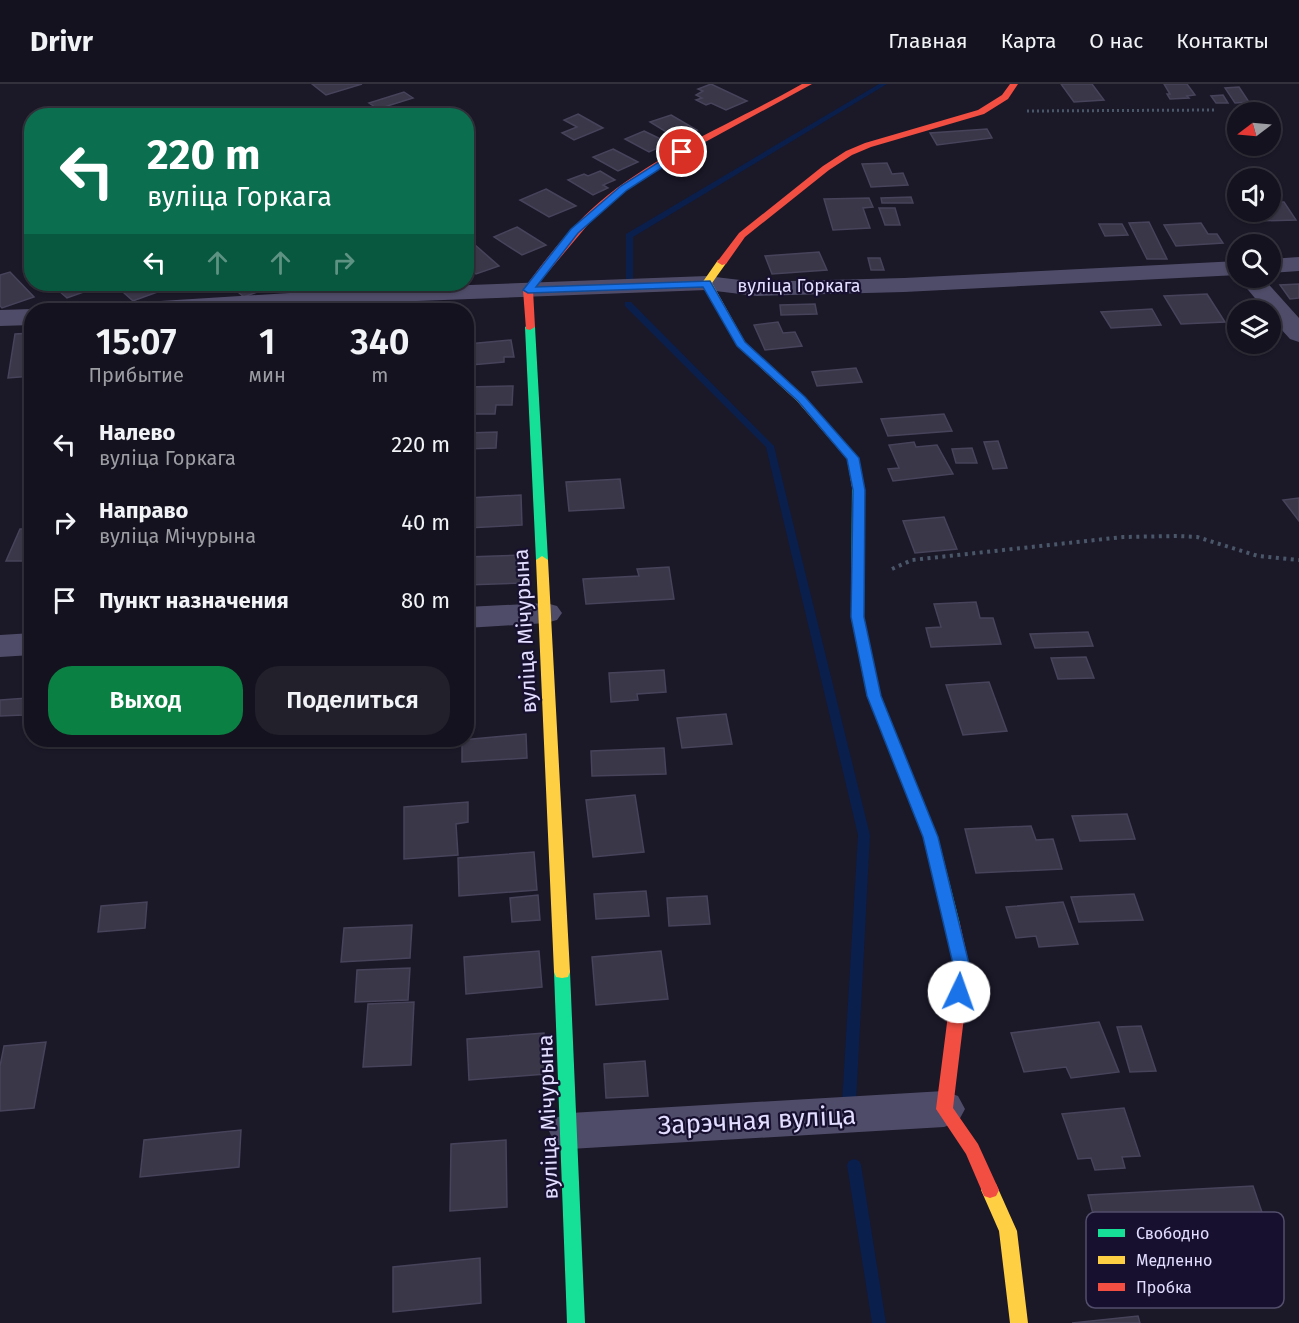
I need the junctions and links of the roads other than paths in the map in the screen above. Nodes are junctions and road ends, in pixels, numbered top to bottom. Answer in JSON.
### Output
{"nodes":[{"id":1,"x":808,"y":84,"type":"edge"},
{"id":2,"x":1014,"y":84,"type":"edge"},
{"id":3,"x":1299,"y":264,"type":"edge"},
{"id":4,"x":1281,"y":265,"type":"edge"},
{"id":5,"x":1227,"y":269,"type":"edge"},
{"id":6,"x":707,"y":284,"type":"junction"},
{"id":7,"x":1259,"y":288,"type":"edge"},
{"id":8,"x":528,"y":290,"type":"junction"},
{"id":9,"x":248,"y":303,"type":"edge"},
{"id":10,"x":24,"y":317,"type":"edge"},
{"id":11,"x":0,"y":318,"type":"edge"},
{"id":12,"x":1299,"y":334,"type":"edge"},
{"id":13,"x":546,"y":613,"type":"junction"},
{"id":14,"x":474,"y":618,"type":"edge"},
{"id":15,"x":24,"y":644,"type":"edge"},
{"id":16,"x":0,"y":646,"type":"edge"},
{"id":17,"x":944,"y":1109,"type":"junction"},
{"id":18,"x":570,"y":1131,"type":"junction"},
{"id":19,"x":576,"y":1323,"type":"edge"},
{"id":20,"x":1019,"y":1323,"type":"edge"}],
"edges":[{"from":1,"to":8,"type":"street"},
{"from":2,"to":6,"type":"street"},
{"from":3,"to":4,"type":"street"},
{"from":5,"to":6,"type":"street","name":"вуліца Горкага"},
{"from":6,"to":8,"type":"street","name":"вуліца Горкага"},
{"from":6,"to":17,"type":"street"},
{"from":7,"to":12,"type":"street"},
{"from":8,"to":9,"type":"street","name":"вуліца Горкага"},
{"from":8,"to":13,"type":"street","name":"вуліца Мічурына"},
{"from":10,"to":11,"type":"street"},
{"from":13,"to":14,"type":"street"},
{"from":13,"to":18,"type":"street","name":"вуліца Мічурына"},
{"from":15,"to":16,"type":"street"},
{"from":17,"to":18,"type":"street","name":"Зарэчная вуліца"},
{"from":17,"to":20,"type":"street"},
{"from":18,"to":19,"type":"street","name":"вуліца Мічурына"}]}
